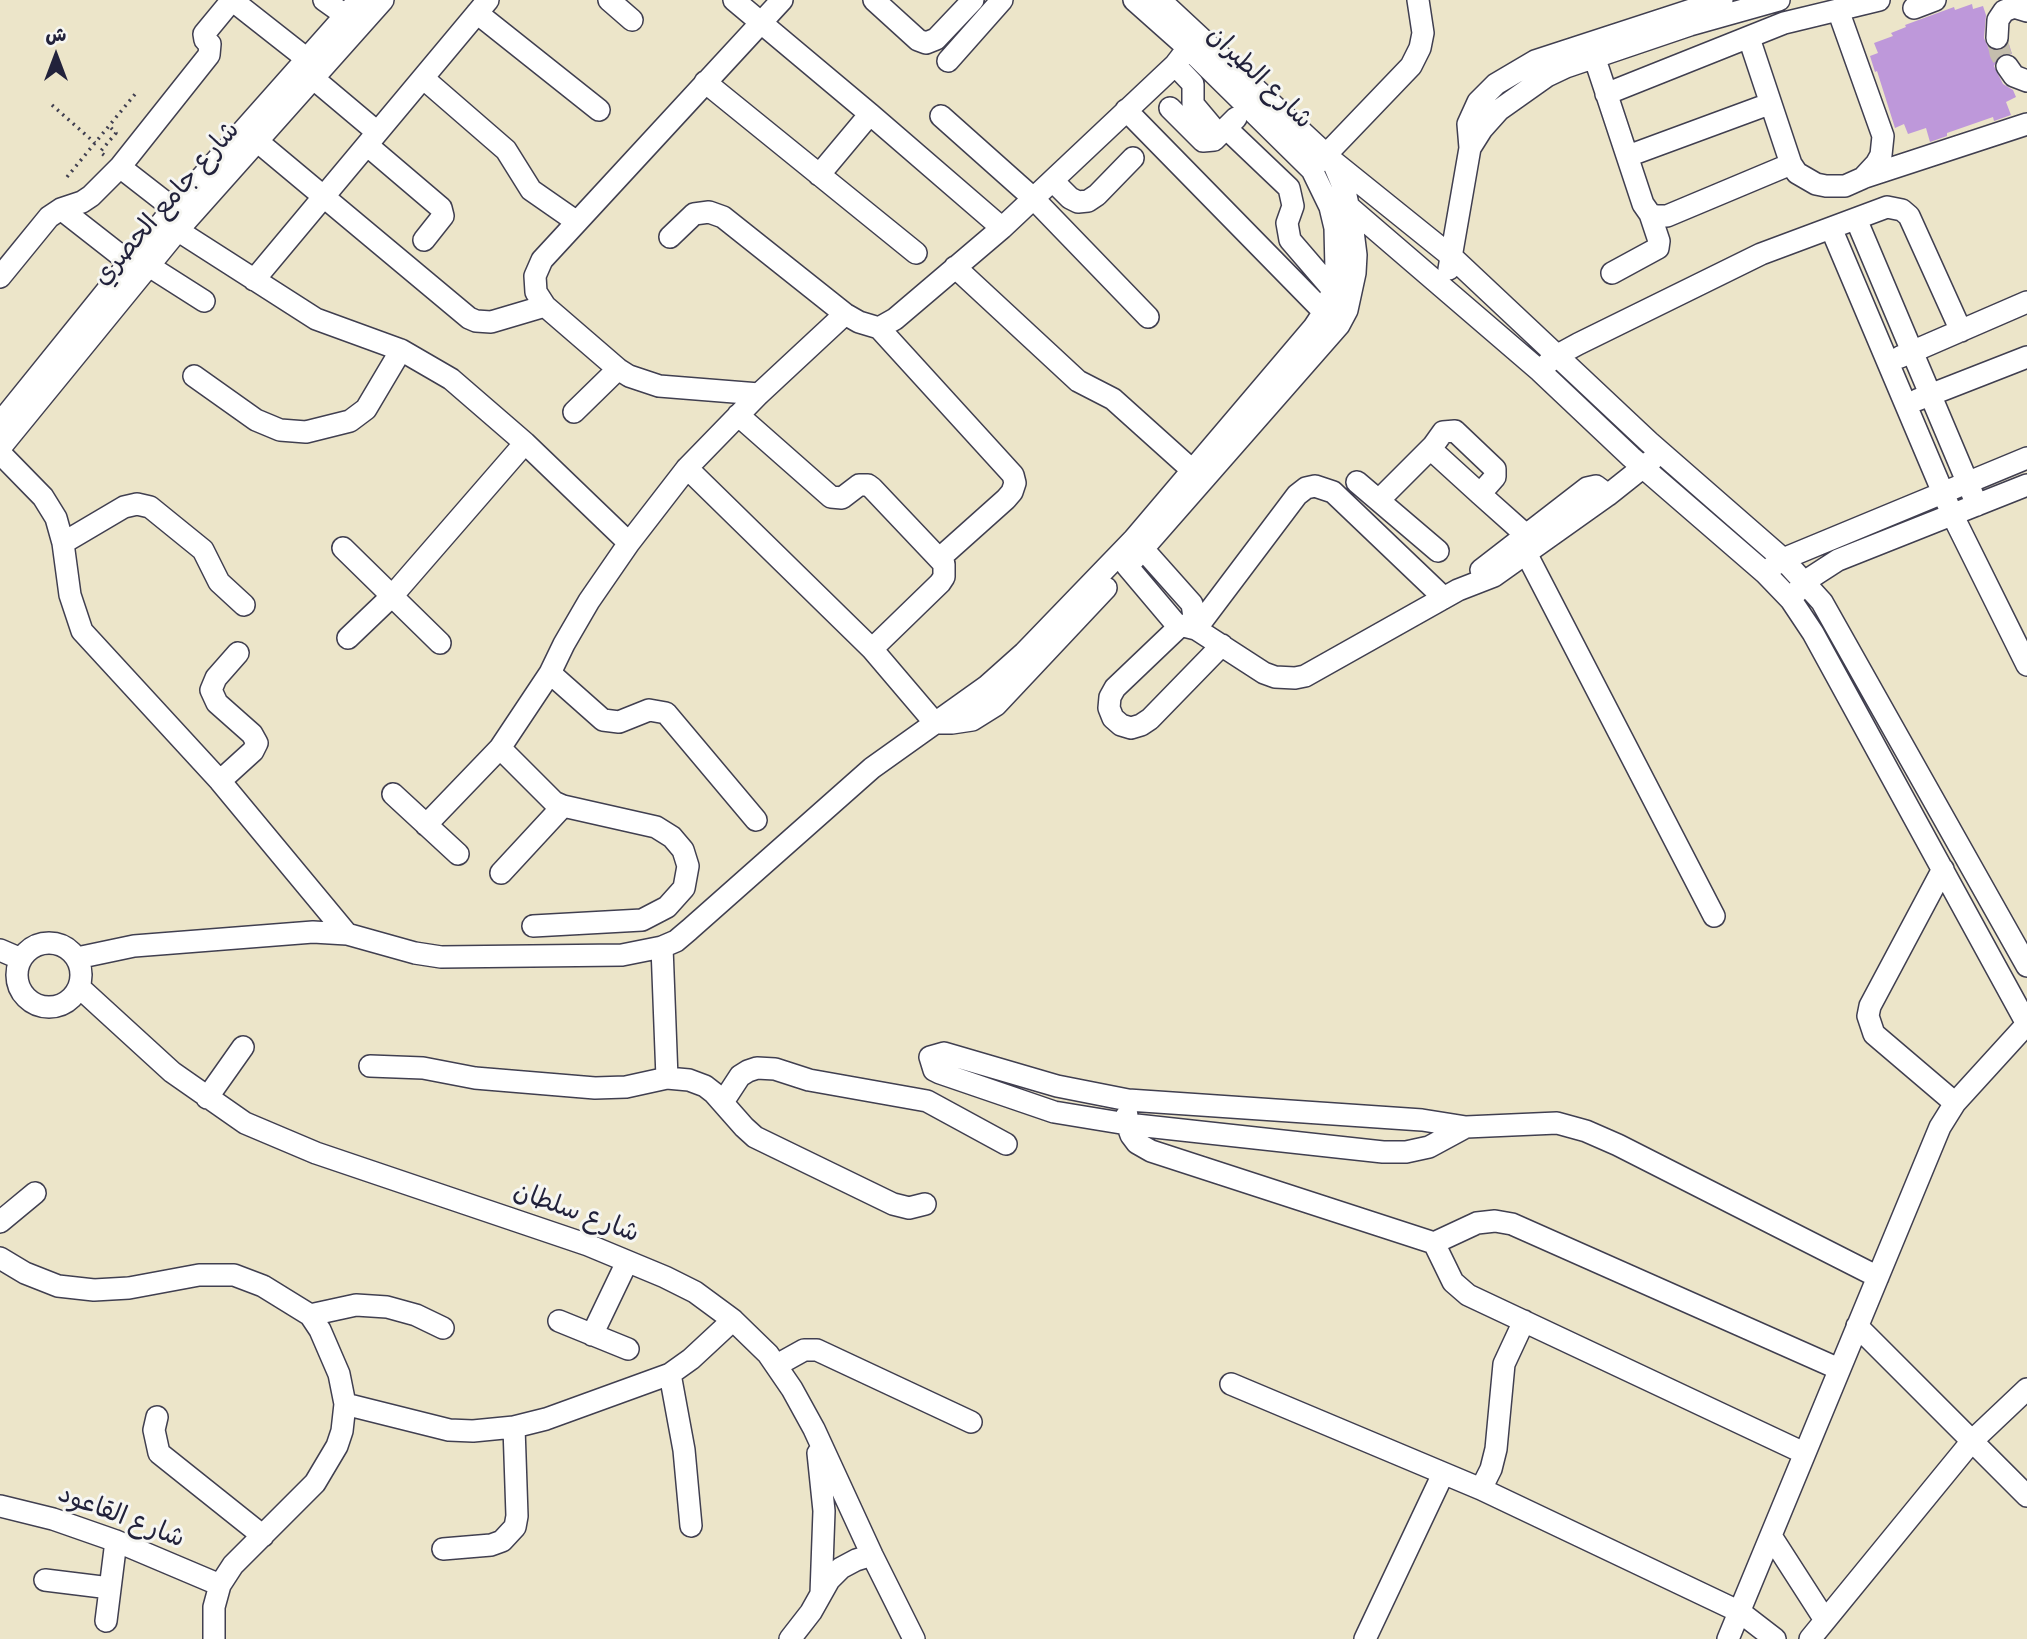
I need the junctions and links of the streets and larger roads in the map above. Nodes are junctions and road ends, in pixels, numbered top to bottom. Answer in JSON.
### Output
{"nodes":[{"id":1,"x":232,"y":0,"type":"edge"},
{"id":2,"x":324,"y":0,"type":"edge"},
{"id":3,"x":383,"y":0,"type":"edge"},
{"id":4,"x":609,"y":0,"type":"edge"},
{"id":5,"x":734,"y":0,"type":"edge"},
{"id":6,"x":782,"y":0,"type":"edge"},
{"id":7,"x":874,"y":0,"type":"edge"},
{"id":8,"x":973,"y":0,"type":"edge"},
{"id":9,"x":1002,"y":0,"type":"edge"},
{"id":10,"x":1134,"y":0,"type":"edge"},
{"id":11,"x":1160,"y":0,"type":"edge"},
{"id":12,"x":1418,"y":0,"type":"edge"},
{"id":13,"x":1722,"y":0,"type":"edge"},
{"id":14,"x":1779,"y":0,"type":"edge"},
{"id":15,"x":1879,"y":0,"type":"edge"},
{"id":16,"x":1935,"y":0,"type":"edge"},
{"id":17,"x":482,"y":6,"type":"edge"},
{"id":18,"x":352,"y":7,"type":"edge"},
{"id":19,"x":1914,"y":8,"type":"dead end"},
{"id":20,"x":1839,"y":10,"type":"junction"},
{"id":21,"x":2027,"y":11,"type":"edge"},
{"id":22,"x":632,"y":20,"type":"dead end"},
{"id":23,"x":761,"y":22,"type":"junction"},
{"id":24,"x":1749,"y":38,"type":"junction"},
{"id":25,"x":1997,"y":38,"type":"tunnel mouth"},
{"id":26,"x":1592,"y":50,"type":"junction"},
{"id":27,"x":1181,"y":57,"type":"junction"},
{"id":28,"x":948,"y":61,"type":"dead end"},
{"id":29,"x":2007,"y":66,"type":"tunnel mouth"},
{"id":30,"x":310,"y":69,"type":"junction"},
{"id":31,"x":423,"y":78,"type":"junction"},
{"id":32,"x":2027,"y":80,"type":"edge"},
{"id":33,"x":705,"y":82,"type":"junction"},
{"id":34,"x":1606,"y":94,"type":"junction"},
{"id":35,"x":1769,"y":104,"type":"junction"},
{"id":36,"x":1248,"y":107,"type":"junction"},
{"id":37,"x":1170,"y":108,"type":"dead end"},
{"id":38,"x":599,"y":110,"type":"dead end"},
{"id":39,"x":1126,"y":110,"type":"junction"},
{"id":40,"x":870,"y":114,"type":"junction"},
{"id":41,"x":940,"y":116,"type":"dead end"},
{"id":42,"x":2023,"y":118,"type":"edge"},
{"id":43,"x":1223,"y":131,"type":"junction"},
{"id":44,"x":372,"y":138,"type":"junction"},
{"id":45,"x":257,"y":141,"type":"junction"},
{"id":46,"x":1628,"y":156,"type":"junction"},
{"id":47,"x":1329,"y":157,"type":"junction"},
{"id":48,"x":1133,"y":158,"type":"dead end"},
{"id":49,"x":1790,"y":164,"type":"junction"},
{"id":50,"x":120,"y":167,"type":"junction"},
{"id":51,"x":1312,"y":170,"type":"junction"},
{"id":52,"x":819,"y":175,"type":"junction"},
{"id":53,"x":1863,"y":178,"type":"junction"},
{"id":54,"x":1054,"y":181,"type":"junction"},
{"id":55,"x":324,"y":196,"type":"junction"},
{"id":56,"x":1033,"y":198,"type":"junction"},
{"id":57,"x":1348,"y":206,"type":"junction"},
{"id":58,"x":61,"y":209,"type":"junction"},
{"id":59,"x":1650,"y":214,"type":"junction"},
{"id":60,"x":1856,"y":219,"type":"junction"},
{"id":61,"x":172,"y":220,"type":"junction"},
{"id":62,"x":577,"y":222,"type":"junction"},
{"id":63,"x":1002,"y":228,"type":"junction"},
{"id":64,"x":1831,"y":228,"type":"junction"},
{"id":65,"x":670,"y":237,"type":"dead end"},
{"id":66,"x":424,"y":240,"type":"dead end"},
{"id":67,"x":916,"y":253,"type":"dead end"},
{"id":68,"x":1452,"y":257,"type":"junction"},
{"id":69,"x":140,"y":264,"type":"junction"},
{"id":70,"x":955,"y":267,"type":"junction"},
{"id":71,"x":1612,"y":273,"type":"dead end"},
{"id":72,"x":0,"y":277,"type":"edge"},
{"id":73,"x":254,"y":280,"type":"junction"},
{"id":74,"x":1444,"y":288,"type":"junction"},
{"id":75,"x":1333,"y":290,"type":"junction"},
{"id":76,"x":204,"y":302,"type":"dead end"},
{"id":77,"x":2027,"y":302,"type":"edge"},
{"id":78,"x":545,"y":306,"type":"junction"},
{"id":79,"x":1324,"y":312,"type":"junction"},
{"id":80,"x":845,"y":314,"type":"junction"},
{"id":81,"x":1148,"y":317,"type":"dead end"},
{"id":82,"x":879,"y":328,"type":"junction"},
{"id":83,"x":1961,"y":331,"type":"junction"},
{"id":84,"x":401,"y":349,"type":"junction"},
{"id":85,"x":1912,"y":352,"type":"junction"},
{"id":86,"x":2027,"y":357,"type":"edge"},
{"id":87,"x":1888,"y":362,"type":"junction"},
{"id":88,"x":1564,"y":363,"type":"junction"},
{"id":89,"x":618,"y":369,"type":"junction"},
{"id":90,"x":194,"y":376,"type":"dead end"},
{"id":91,"x":1548,"y":378,"type":"junction"},
{"id":92,"x":759,"y":394,"type":"junction"},
{"id":93,"x":1930,"y":395,"type":"junction"},
{"id":94,"x":1905,"y":405,"type":"junction"},
{"id":95,"x":574,"y":412,"type":"dead end"},
{"id":96,"x":738,"y":415,"type":"junction"},
{"id":97,"x":1,"y":420,"type":"edge"},
{"id":98,"x":525,"y":443,"type":"junction"},
{"id":99,"x":1433,"y":446,"type":"junction"},
{"id":100,"x":1655,"y":447,"type":"junction"},
{"id":101,"x":0,"y":450,"type":"edge"},
{"id":102,"x":2027,"y":458,"type":"edge"},
{"id":103,"x":1637,"y":462,"type":"junction"},
{"id":104,"x":687,"y":468,"type":"junction"},
{"id":105,"x":1192,"y":470,"type":"junction"},
{"id":106,"x":1967,"y":481,"type":"junction"},
{"id":107,"x":1357,"y":482,"type":"dead end"},
{"id":108,"x":2027,"y":485,"type":"edge"},
{"id":109,"x":1943,"y":492,"type":"junction"},
{"id":110,"x":1480,"y":494,"type":"junction"},
{"id":111,"x":1379,"y":500,"type":"junction"},
{"id":112,"x":1976,"y":505,"type":"junction"},
{"id":113,"x":1952,"y":514,"type":"junction"},
{"id":114,"x":1862,"y":526,"type":"junction"},
{"id":115,"x":63,"y":543,"type":"junction"},
{"id":116,"x":629,"y":543,"type":"junction"},
{"id":117,"x":1139,"y":544,"type":"junction"},
{"id":118,"x":1527,"y":545,"type":"junction"},
{"id":119,"x":1873,"y":547,"type":"junction"},
{"id":120,"x":343,"y":548,"type":"dead end"},
{"id":121,"x":1438,"y":551,"type":"dead end"},
{"id":122,"x":940,"y":558,"type":"junction"},
{"id":123,"x":1783,"y":559,"type":"junction"},
{"id":124,"x":1126,"y":566,"type":"junction"},
{"id":125,"x":1765,"y":573,"type":"junction"},
{"id":126,"x":1804,"y":582,"type":"junction"},
{"id":127,"x":393,"y":594,"type":"junction"},
{"id":128,"x":1451,"y":594,"type":"junction"},
{"id":129,"x":1791,"y":600,"type":"junction"},
{"id":130,"x":244,"y":605,"type":"dead end"},
{"id":131,"x":1188,"y":628,"type":"junction"},
{"id":132,"x":348,"y":639,"type":"dead end"},
{"id":133,"x":440,"y":643,"type":"dead end"},
{"id":134,"x":1222,"y":645,"type":"junction"},
{"id":135,"x":872,"y":649,"type":"junction"},
{"id":136,"x":238,"y":653,"type":"dead end"},
{"id":137,"x":2027,"y":665,"type":"edge"},
{"id":138,"x":550,"y":673,"type":"junction"},
{"id":139,"x":935,"y":723,"type":"junction"},
{"id":140,"x":500,"y":748,"type":"junction"},
{"id":141,"x":220,"y":781,"type":"junction"},
{"id":142,"x":393,"y":794,"type":"dead end"},
{"id":143,"x":563,"y":806,"type":"junction"},
{"id":144,"x":1940,"y":813,"type":"junction"},
{"id":145,"x":756,"y":820,"type":"dead end"},
{"id":146,"x":426,"y":825,"type":"junction"},
{"id":147,"x":1919,"y":826,"type":"junction"},
{"id":148,"x":458,"y":854,"type":"dead end"},
{"id":149,"x":1943,"y":869,"type":"junction"},
{"id":150,"x":500,"y":873,"type":"dead end"},
{"id":151,"x":1714,"y":916,"type":"dead end"},
{"id":152,"x":533,"y":926,"type":"dead end"},
{"id":153,"x":347,"y":934,"type":"junction"},
{"id":154,"x":662,"y":947,"type":"junction"},
{"id":155,"x":0,"y":950,"type":"edge"},
{"id":156,"x":77,"y":958,"type":"junction"},
{"id":157,"x":21,"y":959,"type":"junction"},
{"id":158,"x":2027,"y":966,"type":"edge"},
{"id":159,"x":9,"y":986,"type":"edge"},
{"id":160,"x":79,"y":987,"type":"junction"},
{"id":161,"x":2027,"y":1024,"type":"edge"},
{"id":162,"x":243,"y":1048,"type":"dead end"},
{"id":163,"x":370,"y":1066,"type":"dead end"},
{"id":164,"x":667,"y":1078,"type":"junction"},
{"id":165,"x":207,"y":1098,"type":"junction"},
{"id":166,"x":1128,"y":1100,"type":"junction"},
{"id":167,"x":723,"y":1102,"type":"junction"},
{"id":168,"x":1955,"y":1103,"type":"junction"},
{"id":169,"x":1127,"y":1124,"type":"junction"},
{"id":170,"x":1466,"y":1127,"type":"junction"},
{"id":171,"x":1006,"y":1144,"type":"dead end"},
{"id":172,"x":35,"y":1193,"type":"dead end"},
{"id":173,"x":925,"y":1204,"type":"dead end"},
{"id":174,"x":0,"y":1222,"type":"edge"},
{"id":175,"x":1434,"y":1243,"type":"junction"},
{"id":176,"x":0,"y":1258,"type":"edge"},
{"id":177,"x":627,"y":1262,"type":"junction"},
{"id":178,"x":1878,"y":1277,"type":"junction"},
{"id":179,"x":310,"y":1315,"type":"junction"},
{"id":180,"x":733,"y":1320,"type":"junction"},
{"id":181,"x":559,"y":1321,"type":"dead end"},
{"id":182,"x":1524,"y":1321,"type":"junction"},
{"id":183,"x":1857,"y":1326,"type":"junction"},
{"id":184,"x":443,"y":1328,"type":"dead end"},
{"id":185,"x":592,"y":1335,"type":"junction"},
{"id":186,"x":628,"y":1349,"type":"dead end"},
{"id":187,"x":777,"y":1365,"type":"junction"},
{"id":188,"x":1839,"y":1369,"type":"junction"},
{"id":189,"x":670,"y":1374,"type":"junction"},
{"id":190,"x":1231,"y":1384,"type":"dead end"},
{"id":191,"x":2027,"y":1389,"type":"edge"},
{"id":192,"x":345,"y":1404,"type":"junction"},
{"id":193,"x":157,"y":1417,"type":"dead end"},
{"id":194,"x":971,"y":1422,"type":"dead end"},
{"id":195,"x":514,"y":1427,"type":"junction"},
{"id":196,"x":814,"y":1429,"type":"junction"},
{"id":197,"x":1972,"y":1441,"type":"junction"},
{"id":198,"x":1804,"y":1454,"type":"junction"},
{"id":199,"x":1443,"y":1474,"type":"junction"},
{"id":200,"x":1481,"y":1489,"type":"junction"},
{"id":201,"x":2027,"y":1496,"type":"edge"},
{"id":202,"x":0,"y":1506,"type":"edge"},
{"id":203,"x":691,"y":1526,"type":"dead end"},
{"id":204,"x":263,"y":1536,"type":"junction"},
{"id":205,"x":1771,"y":1536,"type":"junction"},
{"id":206,"x":116,"y":1541,"type":"junction"},
{"id":207,"x":443,"y":1549,"type":"dead end"},
{"id":208,"x":872,"y":1555,"type":"junction"},
{"id":209,"x":45,"y":1580,"type":"dead end"},
{"id":210,"x":220,"y":1585,"type":"junction"},
{"id":211,"x":110,"y":1588,"type":"junction"},
{"id":212,"x":821,"y":1594,"type":"junction"},
{"id":213,"x":1741,"y":1612,"type":"junction"},
{"id":214,"x":1825,"y":1620,"type":"junction"},
{"id":215,"x":106,"y":1621,"type":"dead end"},
{"id":216,"x":214,"y":1639,"type":"edge"},
{"id":217,"x":790,"y":1639,"type":"edge"},
{"id":218,"x":914,"y":1639,"type":"edge"},
{"id":219,"x":1365,"y":1639,"type":"edge"},
{"id":220,"x":1728,"y":1639,"type":"edge"},
{"id":221,"x":1775,"y":1639,"type":"edge"},
{"id":222,"x":1810,"y":1639,"type":"edge"}],
"edges":[{"from":1,"to":30,"type":"street"},
{"from":1,"to":50,"type":"street"},
{"from":2,"to":18,"type":"street"},
{"from":3,"to":30,"type":"street","name":"شارع جامع الحصري"},
{"from":4,"to":22,"type":"street"},
{"from":5,"to":23,"type":"street"},
{"from":6,"to":23,"type":"street"},
{"from":7,"to":8,"type":"street"},
{"from":9,"to":28,"type":"street"},
{"from":10,"to":27,"type":"street","name":"شارع الطيران"},
{"from":11,"to":47,"type":"street","name":"شارع الطيران"},
{"from":12,"to":47,"type":"street"},
{"from":13,"to":26,"type":"street"},
{"from":14,"to":26,"type":"street"},
{"from":15,"to":20,"type":"street"},
{"from":16,"to":19,"type":"street"},
{"from":17,"to":31,"type":"street"},
{"from":17,"to":38,"type":"street"},
{"from":18,"to":30,"type":"street","name":"شارع جامع الحصري"},
{"from":20,"to":24,"type":"street"},
{"from":20,"to":53,"type":"street"},
{"from":21,"to":25,"type":"street"},
{"from":23,"to":33,"type":"street"},
{"from":23,"to":40,"type":"street"},
{"from":24,"to":34,"type":"street"},
{"from":24,"to":35,"type":"street"},
{"from":26,"to":34,"type":"street"},
{"from":26,"to":68,"type":"street"},
{"from":27,"to":36,"type":"street","name":"شارع الطيران"},
{"from":27,"to":39,"type":"street"},
{"from":27,"to":43,"type":"street"},
{"from":29,"to":32,"type":"street"},
{"from":30,"to":44,"type":"street"},
{"from":30,"to":45,"type":"street","name":"شارع جامع الحصري"},
{"from":30,"to":61,"type":"street","name":"شارع جامع الحصري"},
{"from":31,"to":44,"type":"street"},
{"from":31,"to":62,"type":"street"},
{"from":33,"to":52,"type":"street"},
{"from":33,"to":62,"type":"street"},
{"from":34,"to":46,"type":"street"},
{"from":35,"to":46,"type":"street"},
{"from":35,"to":49,"type":"street"},
{"from":36,"to":43,"type":"street"},
{"from":36,"to":51,"type":"street","name":"شارع الطيران"},
{"from":37,"to":43,"type":"street"},
{"from":39,"to":54,"type":"street"},
{"from":39,"to":79,"type":"street"},
{"from":40,"to":52,"type":"street"},
{"from":40,"to":63,"type":"street"},
{"from":41,"to":56,"type":"street"},
{"from":42,"to":53,"type":"street"},
{"from":43,"to":75,"type":"street"},
{"from":44,"to":55,"type":"street"},
{"from":44,"to":66,"type":"street"},
{"from":45,"to":55,"type":"street"},
{"from":45,"to":61,"type":"street","name":"شارع جامع الحصري"},
{"from":46,"to":59,"type":"street"},
{"from":47,"to":51,"type":"street"},
{"from":47,"to":57,"type":"street"},
{"from":47,"to":68,"type":"street","name":"شارع الطيران"},
{"from":48,"to":54,"type":"street"},
{"from":49,"to":53,"type":"street"},
{"from":49,"to":59,"type":"street"},
{"from":50,"to":58,"type":"street"},
{"from":50,"to":61,"type":"street"},
{"from":51,"to":75,"type":"street","name":"شارع الطيران"},
{"from":52,"to":67,"type":"street"},
{"from":54,"to":56,"type":"street"},
{"from":55,"to":73,"type":"street"},
{"from":55,"to":78,"type":"street"},
{"from":56,"to":63,"type":"street"},
{"from":56,"to":81,"type":"street"},
{"from":57,"to":74,"type":"street"},
{"from":57,"to":117,"type":"street"},
{"from":58,"to":69,"type":"street"},
{"from":58,"to":72,"type":"street"},
{"from":59,"to":71,"type":"street"},
{"from":60,"to":64,"type":"street"},
{"from":60,"to":83,"type":"street"},
{"from":60,"to":85,"type":"street"},
{"from":61,"to":69,"type":"street","name":"شارع جامع الحصري"},
{"from":61,"to":73,"type":"street"},
{"from":62,"to":78,"type":"street"},
{"from":63,"to":70,"type":"street"},
{"from":64,"to":87,"type":"street"},
{"from":64,"to":88,"type":"street"},
{"from":65,"to":80,"type":"street"},
{"from":68,"to":74,"type":"street"},
{"from":68,"to":88,"type":"street","name":"شارع الطيران"},
{"from":69,"to":76,"type":"street"},
{"from":69,"to":97,"type":"street","name":"شارع جامع الحصري"},
{"from":69,"to":101,"type":"street","name":"شارع جامع الحصري"},
{"from":70,"to":82,"type":"street"},
{"from":70,"to":105,"type":"street"},
{"from":73,"to":84,"type":"street"},
{"from":74,"to":91,"type":"street"},
{"from":75,"to":79,"type":"street","name":"شارع الطيران"},
{"from":77,"to":83,"type":"street"},
{"from":78,"to":89,"type":"street"},
{"from":79,"to":105,"type":"street","name":"شارع الطيران"},
{"from":80,"to":82,"type":"street"},
{"from":80,"to":92,"type":"street"},
{"from":82,"to":122,"type":"street"},
{"from":83,"to":85,"type":"street"},
{"from":84,"to":90,"type":"street"},
{"from":84,"to":98,"type":"street"},
{"from":85,"to":87,"type":"street"},
{"from":85,"to":93,"type":"street"},
{"from":86,"to":93,"type":"street"},
{"from":87,"to":94,"type":"street"},
{"from":88,"to":91,"type":"street"},
{"from":88,"to":100,"type":"street","name":"شارع الطيران"},
{"from":89,"to":92,"type":"street"},
{"from":89,"to":95,"type":"street"},
{"from":91,"to":103,"type":"street"},
{"from":92,"to":96,"type":"street"},
{"from":93,"to":94,"type":"street"},
{"from":93,"to":106,"type":"street"},
{"from":94,"to":109,"type":"street"},
{"from":96,"to":104,"type":"street"},
{"from":96,"to":122,"type":"street"},
{"from":98,"to":116,"type":"street"},
{"from":98,"to":127,"type":"street"},
{"from":99,"to":110,"type":"street"},
{"from":99,"to":110,"type":"street"},
{"from":99,"to":111,"type":"street"},
{"from":100,"to":103,"type":"street"},
{"from":100,"to":123,"type":"street","name":"شارع الطيران"},
{"from":101,"to":115,"type":"street"},
{"from":102,"to":106,"type":"street"},
{"from":103,"to":118,"type":"street"},
{"from":103,"to":125,"type":"street"},
{"from":104,"to":116,"type":"street"},
{"from":104,"to":135,"type":"street"},
{"from":105,"to":117,"type":"street","name":"شارع الطيران"},
{"from":106,"to":109,"type":"street"},
{"from":106,"to":112,"type":"street"},
{"from":107,"to":111,"type":"street"},
{"from":108,"to":112,"type":"street"},
{"from":109,"to":113,"type":"street"},
{"from":109,"to":114,"type":"street"},
{"from":110,"to":118,"type":"street"},
{"from":111,"to":121,"type":"street"},
{"from":112,"to":113,"type":"street"},
{"from":113,"to":119,"type":"street"},
{"from":113,"to":137,"type":"street"},
{"from":114,"to":119,"type":"street"},
{"from":114,"to":123,"type":"street"},
{"from":115,"to":130,"type":"street"},
{"from":115,"to":141,"type":"street"},
{"from":116,"to":138,"type":"street"},
{"from":117,"to":124,"type":"street"},
{"from":117,"to":131,"type":"street"},
{"from":117,"to":139,"type":"street"},
{"from":118,"to":128,"type":"street"},
{"from":118,"to":151,"type":"street"},
{"from":119,"to":126,"type":"street"},
{"from":120,"to":127,"type":"street"},
{"from":122,"to":135,"type":"street"},
{"from":123,"to":125,"type":"street"},
{"from":123,"to":126,"type":"street","name":"شارع الطيران"},
{"from":124,"to":131,"type":"street"},
{"from":124,"to":139,"type":"street"},
{"from":125,"to":129,"type":"street"},
{"from":126,"to":129,"type":"street"},
{"from":126,"to":144,"type":"street","name":"شارع الطيران"},
{"from":127,"to":132,"type":"street"},
{"from":127,"to":133,"type":"street"},
{"from":128,"to":131,"type":"street"},
{"from":128,"to":134,"type":"street"},
{"from":129,"to":147,"type":"street"},
{"from":131,"to":134,"type":"street"},
{"from":131,"to":134,"type":"street"},
{"from":135,"to":139,"type":"street"},
{"from":136,"to":141,"type":"street"},
{"from":138,"to":140,"type":"street"},
{"from":138,"to":145,"type":"street"},
{"from":139,"to":154,"type":"street"},
{"from":140,"to":143,"type":"street"},
{"from":140,"to":146,"type":"street"},
{"from":141,"to":153,"type":"street"},
{"from":142,"to":146,"type":"street"},
{"from":143,"to":150,"type":"street"},
{"from":143,"to":152,"type":"street"},
{"from":144,"to":147,"type":"street"},
{"from":144,"to":158,"type":"street","name":"شارع الطيران"},
{"from":146,"to":148,"type":"street"},
{"from":147,"to":149,"type":"street"},
{"from":149,"to":161,"type":"street"},
{"from":149,"to":168,"type":"street"},
{"from":153,"to":154,"type":"street"},
{"from":153,"to":156,"type":"street"},
{"from":154,"to":164,"type":"street"},
{"from":155,"to":157,"type":"street"},
{"from":156,"to":157,"type":"street"},
{"from":156,"to":160,"type":"street"},
{"from":157,"to":159,"type":"street"},
{"from":159,"to":160,"type":"street"},
{"from":160,"to":165,"type":"street","name":"شارع سلطان"},
{"from":161,"to":168,"type":"street"},
{"from":162,"to":165,"type":"street"},
{"from":163,"to":164,"type":"street"},
{"from":164,"to":167,"type":"street"},
{"from":165,"to":177,"type":"street","name":"شارع سلطان"},
{"from":166,"to":169,"type":"street"},
{"from":166,"to":169,"type":"street"},
{"from":166,"to":170,"type":"street"},
{"from":167,"to":171,"type":"street"},
{"from":167,"to":173,"type":"street"},
{"from":168,"to":178,"type":"street"},
{"from":169,"to":170,"type":"street"},
{"from":169,"to":175,"type":"street"},
{"from":170,"to":178,"type":"street"},
{"from":172,"to":174,"type":"street"},
{"from":175,"to":182,"type":"street"},
{"from":175,"to":188,"type":"street"},
{"from":176,"to":179,"type":"street"},
{"from":177,"to":180,"type":"street","name":"شارع سلطان"},
{"from":177,"to":185,"type":"street"},
{"from":178,"to":183,"type":"street"},
{"from":179,"to":184,"type":"street"},
{"from":179,"to":192,"type":"street"},
{"from":180,"to":187,"type":"street","name":"شارع سلطان"},
{"from":180,"to":189,"type":"street"},
{"from":181,"to":185,"type":"street"},
{"from":182,"to":198,"type":"street"},
{"from":182,"to":200,"type":"street"},
{"from":183,"to":188,"type":"street"},
{"from":183,"to":197,"type":"street"},
{"from":185,"to":186,"type":"street"},
{"from":187,"to":194,"type":"street"},
{"from":187,"to":196,"type":"street","name":"شارع سلطان"},
{"from":188,"to":198,"type":"street"},
{"from":189,"to":195,"type":"street"},
{"from":189,"to":203,"type":"street"},
{"from":190,"to":199,"type":"street"},
{"from":191,"to":197,"type":"street"},
{"from":192,"to":195,"type":"street"},
{"from":192,"to":204,"type":"street"},
{"from":193,"to":204,"type":"street"},
{"from":195,"to":207,"type":"street"},
{"from":196,"to":208,"type":"street","name":"شارع سلطان"},
{"from":196,"to":212,"type":"street"},
{"from":197,"to":201,"type":"street"},
{"from":197,"to":214,"type":"street"},
{"from":198,"to":205,"type":"street"},
{"from":199,"to":200,"type":"street"},
{"from":199,"to":219,"type":"street"},
{"from":200,"to":213,"type":"street"},
{"from":202,"to":206,"type":"street","name":"شارع القاعود"},
{"from":204,"to":210,"type":"street"},
{"from":205,"to":213,"type":"street"},
{"from":205,"to":214,"type":"street"},
{"from":206,"to":210,"type":"street","name":"شارع القاعود"},
{"from":206,"to":211,"type":"street"},
{"from":208,"to":212,"type":"street"},
{"from":208,"to":218,"type":"street","name":"شارع سلطان"},
{"from":209,"to":211,"type":"street"},
{"from":210,"to":216,"type":"street"},
{"from":211,"to":215,"type":"street"},
{"from":212,"to":217,"type":"street"},
{"from":213,"to":220,"type":"street"},
{"from":213,"to":221,"type":"street"},
{"from":214,"to":222,"type":"street"}]}
